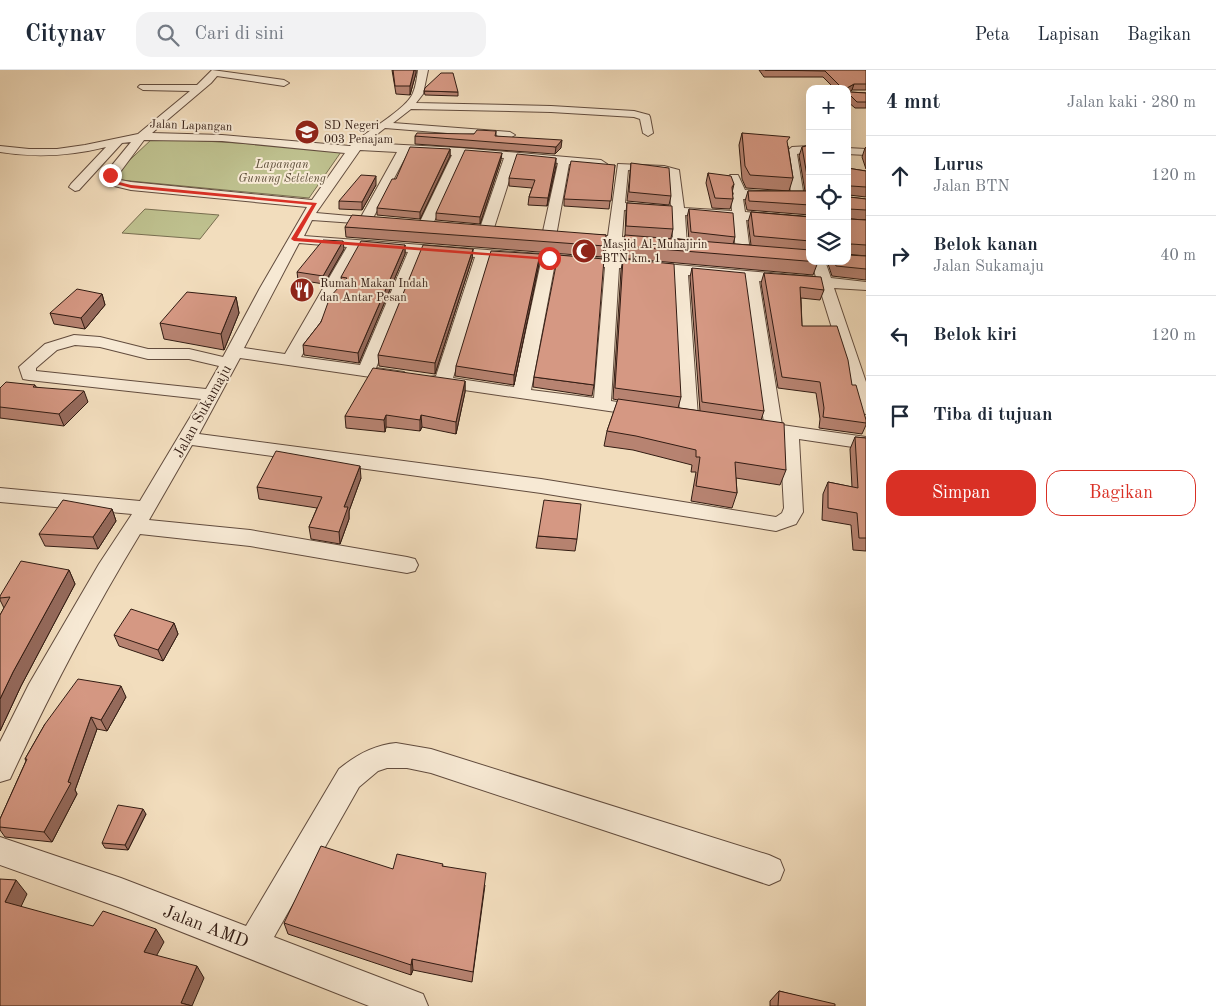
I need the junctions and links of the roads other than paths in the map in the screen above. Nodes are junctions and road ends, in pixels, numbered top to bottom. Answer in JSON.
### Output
{"nodes":[{"id":1,"x":423,"y":70,"type":"edge"},
{"id":2,"x":216,"y":71,"type":"edge"},
{"id":3,"x":284,"y":83,"type":"dead end"},
{"id":4,"x":143,"y":87,"type":"dead end"},
{"id":5,"x":198,"y":88,"type":"junction"},
{"id":6,"x":409,"y":106,"type":"junction"},
{"id":7,"x":383,"y":125,"type":"junction"},
{"id":8,"x":648,"y":133,"type":"dead end"},
{"id":9,"x":510,"y":135,"type":"edge"},
{"id":10,"x":141,"y":137,"type":"junction"},
{"id":11,"x":118,"y":141,"type":"junction"},
{"id":12,"x":355,"y":148,"type":"junction"},
{"id":13,"x":806,"y":148,"type":"edge"},
{"id":14,"x":404,"y":149,"type":"junction"},
{"id":15,"x":0,"y":150,"type":"edge"},
{"id":16,"x":460,"y":151,"type":"junction"},
{"id":17,"x":851,"y":151,"type":"edge"},
{"id":18,"x":866,"y":152,"type":"edge"},
{"id":19,"x":511,"y":155,"type":"junction"},
{"id":20,"x":564,"y":162,"type":"junction"},
{"id":21,"x":622,"y":166,"type":"junction"},
{"id":22,"x":734,"y":178,"type":"edge"},
{"id":23,"x":75,"y":187,"type":"dead end"},
{"id":24,"x":741,"y":195,"type":"junction"},
{"id":25,"x":804,"y":198,"type":"edge"},
{"id":26,"x":618,"y":206,"type":"junction"},
{"id":27,"x":312,"y":210,"type":"junction"},
{"id":28,"x":678,"y":211,"type":"junction"},
{"id":29,"x":740,"y":216,"type":"junction"},
{"id":30,"x":365,"y":221,"type":"junction"},
{"id":31,"x":806,"y":221,"type":"edge"},
{"id":32,"x":391,"y":223,"type":"edge"},
{"id":33,"x":408,"y":224,"type":"edge"},
{"id":34,"x":425,"y":226,"type":"junction"},
{"id":35,"x":443,"y":227,"type":"edge"},
{"id":36,"x":469,"y":229,"type":"edge"},
{"id":37,"x":486,"y":230,"type":"junction"},
{"id":38,"x":504,"y":232,"type":"edge"},
{"id":39,"x":531,"y":234,"type":"edge"},
{"id":40,"x":559,"y":236,"type":"junction"},
{"id":41,"x":294,"y":239,"type":"junction"},
{"id":42,"x":614,"y":240,"type":"junction"},
{"id":43,"x":356,"y":244,"type":"junction"},
{"id":44,"x":680,"y":246,"type":"junction"},
{"id":45,"x":698,"y":247,"type":"edge"},
{"id":46,"x":417,"y":248,"type":"junction"},
{"id":47,"x":725,"y":250,"type":"edge"},
{"id":48,"x":483,"y":253,"type":"junction"},
{"id":49,"x":549,"y":258,"type":"junction"},
{"id":50,"x":612,"y":264,"type":"junction"},
{"id":51,"x":819,"y":265,"type":"edge"},
{"id":52,"x":680,"y":270,"type":"junction"},
{"id":53,"x":751,"y":276,"type":"junction"},
{"id":54,"x":824,"y":283,"type":"junction"},
{"id":55,"x":866,"y":286,"type":"edge"},
{"id":56,"x":232,"y":358,"type":"junction"},
{"id":57,"x":291,"y":359,"type":"junction"},
{"id":58,"x":366,"y":371,"type":"junction"},
{"id":59,"x":443,"y":382,"type":"junction"},
{"id":60,"x":522,"y":393,"type":"junction"},
{"id":61,"x":212,"y":395,"type":"junction"},
{"id":62,"x":602,"y":405,"type":"junction"},
{"id":63,"x":866,"y":409,"type":"edge"},
{"id":64,"x":689,"y":418,"type":"junction"},
{"id":65,"x":708,"y":420,"type":"edge"},
{"id":66,"x":756,"y":427,"type":"edge"},
{"id":67,"x":782,"y":431,"type":"junction"},
{"id":68,"x":188,"y":438,"type":"junction"},
{"id":69,"x":866,"y":442,"type":"edge"},
{"id":70,"x":0,"y":495,"type":"edge"},
{"id":71,"x":146,"y":508,"type":"junction"},
{"id":72,"x":133,"y":526,"type":"junction"},
{"id":73,"x":407,"y":565,"type":"dead end"},
{"id":74,"x":0,"y":770,"type":"edge"},
{"id":75,"x":0,"y":851,"type":"edge"},
{"id":76,"x":769,"y":870,"type":"dead end"},
{"id":77,"x":253,"y":944,"type":"junction"},
{"id":78,"x":411,"y":1006,"type":"edge"}],
"edges":[{"from":1,"to":6,"type":"street","name":"Jalan Sukamaju"},
{"from":2,"to":3,"type":"street"},
{"from":2,"to":5,"type":"street"},
{"from":4,"to":5,"type":"street"},
{"from":5,"to":10,"type":"street"},
{"from":6,"to":7,"type":"street","name":"Jalan Sukamaju"},
{"from":6,"to":8,"type":"street"},
{"from":7,"to":9,"type":"street"},
{"from":7,"to":12,"type":"street","name":"Jalan Sukamaju"},
{"from":10,"to":11,"type":"street","name":"Jalan Lapangan"},
{"from":10,"to":12,"type":"street","name":"Jalan Lapangan"},
{"from":10,"to":27,"type":"street"},
{"from":11,"to":15,"type":"street","name":"Jalan Lapangan"},
{"from":11,"to":23,"type":"street"},
{"from":12,"to":14,"type":"street","name":"Jalan Lapangan"},
{"from":12,"to":27,"type":"street","name":"Jalan Sukamaju"},
{"from":13,"to":25,"type":"street"},
{"from":14,"to":16,"type":"street","name":"Jalan Lapangan"},
{"from":14,"to":30,"type":"street"},
{"from":16,"to":19,"type":"street","name":"Jalan Lapangan"},
{"from":16,"to":34,"type":"street"},
{"from":17,"to":18,"type":"street"},
{"from":19,"to":20,"type":"street","name":"Jalan Lapangan"},
{"from":19,"to":37,"type":"street"},
{"from":20,"to":21,"type":"street","name":"Jalan Lapangan"},
{"from":20,"to":40,"type":"street"},
{"from":21,"to":26,"type":"street"},
{"from":21,"to":28,"type":"street","name":"Jalan Lapangan"},
{"from":22,"to":24,"type":"street"},
{"from":24,"to":25,"type":"street"},
{"from":24,"to":29,"type":"street"},
{"from":26,"to":28,"type":"street"},
{"from":26,"to":42,"type":"street"},
{"from":27,"to":30,"type":"street"},
{"from":27,"to":41,"type":"street","name":"Jalan Sukamaju"},
{"from":28,"to":29,"type":"street"},
{"from":28,"to":44,"type":"street"},
{"from":29,"to":31,"type":"street"},
{"from":29,"to":47,"type":"street"},
{"from":30,"to":32,"type":"street"},
{"from":33,"to":34,"type":"street"},
{"from":34,"to":35,"type":"street"},
{"from":36,"to":37,"type":"street"},
{"from":37,"to":38,"type":"street"},
{"from":39,"to":40,"type":"street"},
{"from":40,"to":42,"type":"street"},
{"from":41,"to":43,"type":"street"},
{"from":41,"to":56,"type":"street","name":"Jalan Sukamaju"},
{"from":42,"to":44,"type":"street"},
{"from":42,"to":50,"type":"street"},
{"from":43,"to":46,"type":"street"},
{"from":43,"to":57,"type":"street"},
{"from":44,"to":45,"type":"street"},
{"from":46,"to":48,"type":"street"},
{"from":46,"to":58,"type":"street"},
{"from":48,"to":49,"type":"street"},
{"from":48,"to":59,"type":"street"},
{"from":49,"to":50,"type":"street"},
{"from":49,"to":60,"type":"street"},
{"from":50,"to":52,"type":"street"},
{"from":50,"to":62,"type":"street"},
{"from":51,"to":54,"type":"street"},
{"from":52,"to":53,"type":"street"},
{"from":52,"to":64,"type":"street"},
{"from":53,"to":54,"type":"street"},
{"from":53,"to":67,"type":"street"},
{"from":54,"to":55,"type":"street"},
{"from":54,"to":63,"type":"street"},
{"from":56,"to":57,"type":"street"},
{"from":56,"to":61,"type":"street","name":"Jalan Sukamaju"},
{"from":56,"to":61,"type":"street"},
{"from":57,"to":58,"type":"street"},
{"from":58,"to":59,"type":"street"},
{"from":59,"to":60,"type":"street"},
{"from":60,"to":62,"type":"street"},
{"from":61,"to":68,"type":"street","name":"Jalan Sukamaju"},
{"from":62,"to":64,"type":"street"},
{"from":64,"to":65,"type":"street"},
{"from":66,"to":67,"type":"street"},
{"from":67,"to":68,"type":"street"},
{"from":67,"to":69,"type":"street"},
{"from":68,"to":71,"type":"street","name":"Jalan Sukamaju"},
{"from":70,"to":71,"type":"street"},
{"from":71,"to":72,"type":"street","name":"Jalan Sukamaju"},
{"from":72,"to":73,"type":"street"},
{"from":72,"to":74,"type":"street","name":"Jalan Sukamaju"},
{"from":75,"to":77,"type":"street","name":"Jalan AMD"},
{"from":76,"to":77,"type":"street"},
{"from":77,"to":78,"type":"street","name":"Jalan AMD"}]}
